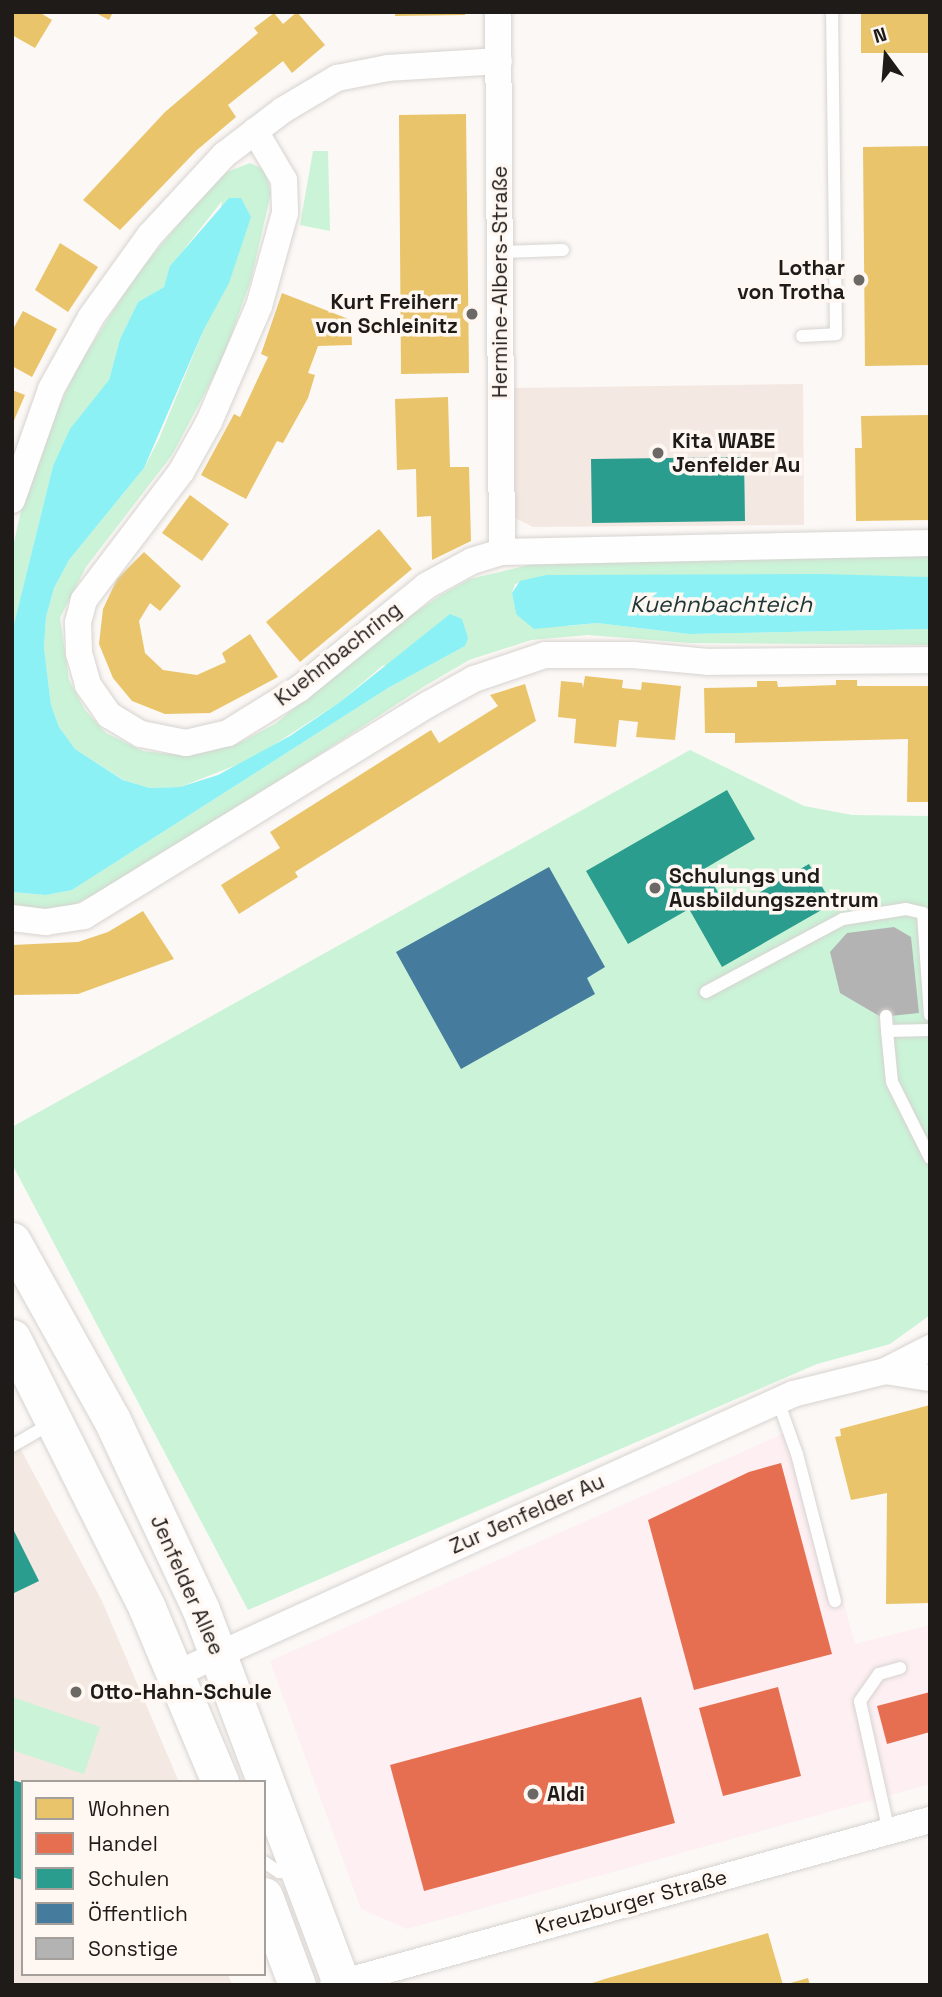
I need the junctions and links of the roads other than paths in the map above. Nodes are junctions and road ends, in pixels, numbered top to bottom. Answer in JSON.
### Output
{"nodes":[{"id":1,"x":498,"y":12,"type":"edge"},
{"id":2,"x":832,"y":12,"type":"edge"},
{"id":3,"x":499,"y":61,"type":"junction"},
{"id":4,"x":255,"y":131,"type":"junction"},
{"id":5,"x":563,"y":250,"type":"dead end"},
{"id":6,"x":500,"y":252,"type":"junction"},
{"id":7,"x":802,"y":336,"type":"dead end"},
{"id":8,"x":12,"y":500,"type":"edge"},
{"id":9,"x":930,"y":543,"type":"edge"},
{"id":10,"x":502,"y":552,"type":"junction"},
{"id":11,"x":930,"y":660,"type":"edge"},
{"id":12,"x":12,"y":918,"type":"edge"},
{"id":13,"x":706,"y":992,"type":"dead end"},
{"id":14,"x":930,"y":1015,"type":"edge"},
{"id":15,"x":886,"y":1016,"type":"dead end"},
{"id":16,"x":930,"y":1030,"type":"edge"},
{"id":17,"x":887,"y":1031,"type":"junction"},
{"id":18,"x":930,"y":1158,"type":"edge"},
{"id":19,"x":17,"y":1257,"type":"edge"},
{"id":20,"x":12,"y":1338,"type":"edge"},
{"id":21,"x":930,"y":1348,"type":"edge"},
{"id":22,"x":885,"y":1371,"type":"junction"},
{"id":23,"x":930,"y":1378,"type":"edge"},
{"id":24,"x":778,"y":1401,"type":"junction"},
{"id":25,"x":55,"y":1421,"type":"junction"},
{"id":26,"x":12,"y":1446,"type":"edge"},
{"id":27,"x":835,"y":1601,"type":"dead end"},
{"id":28,"x":219,"y":1654,"type":"junction"},
{"id":29,"x":900,"y":1668,"type":"dead end"},
{"id":30,"x":176,"y":1674,"type":"junction"},
{"id":31,"x":219,"y":1780,"type":"edge"},
{"id":32,"x":266,"y":1780,"type":"edge"},
{"id":33,"x":266,"y":1781,"type":"edge"},
{"id":34,"x":930,"y":1821,"type":"edge"},
{"id":35,"x":889,"y":1832,"type":"junction"},
{"id":36,"x":266,"y":1863,"type":"edge"},
{"id":37,"x":300,"y":1873,"type":"junction"},
{"id":38,"x":266,"y":1901,"type":"edge"},
{"id":39,"x":339,"y":1984,"type":"edge"},
{"id":40,"x":297,"y":1985,"type":"edge"}],
"edges":[{"from":1,"to":3,"type":"street","name":"Hermine-Albers-Straße"},
{"from":2,"to":7,"type":"lane"},
{"from":3,"to":4,"type":"street"},
{"from":3,"to":6,"type":"street","name":"Hermine-Albers-Straße"},
{"from":4,"to":8,"type":"street"},
{"from":4,"to":10,"type":"street","name":"Kuehnbachring"},
{"from":5,"to":6,"type":"lane"},
{"from":6,"to":10,"type":"street","name":"Hermine-Albers-Straße"},
{"from":9,"to":10,"type":"street","name":"Kuehnbachring"},
{"from":11,"to":12,"type":"street"},
{"from":13,"to":14,"type":"lane"},
{"from":15,"to":17,"type":"lane"},
{"from":16,"to":17,"type":"lane"},
{"from":17,"to":18,"type":"lane"},
{"from":19,"to":28,"type":"main road","name":"Jenfelder Allee"},
{"from":20,"to":25,"type":"main road"},
{"from":21,"to":22,"type":"street","name":"Zur Jenfelder Au"},
{"from":22,"to":23,"type":"street","name":"Zur Jenfelder Au"},
{"from":22,"to":24,"type":"street","name":"Zur Jenfelder Au"},
{"from":24,"to":27,"type":"lane"},
{"from":24,"to":28,"type":"street","name":"Zur Jenfelder Au"},
{"from":25,"to":26,"type":"lane"},
{"from":25,"to":30,"type":"main road"},
{"from":28,"to":30,"type":"street","name":"Zur Jenfelder Au"},
{"from":28,"to":32,"type":"main road","name":"Jenfelder Allee"},
{"from":29,"to":35,"type":"lane"},
{"from":30,"to":31,"type":"main road"},
{"from":33,"to":37,"type":"main road","name":"Jenfelder Allee"},
{"from":34,"to":35,"type":"street","name":"Kreuzburger Straße"},
{"from":35,"to":39,"type":"street","name":"Kreuzburger Straße"},
{"from":36,"to":37,"type":"lane"},
{"from":37,"to":39,"type":"main road","name":"Jenfelder Allee"},
{"from":38,"to":40,"type":"main road"}]}
